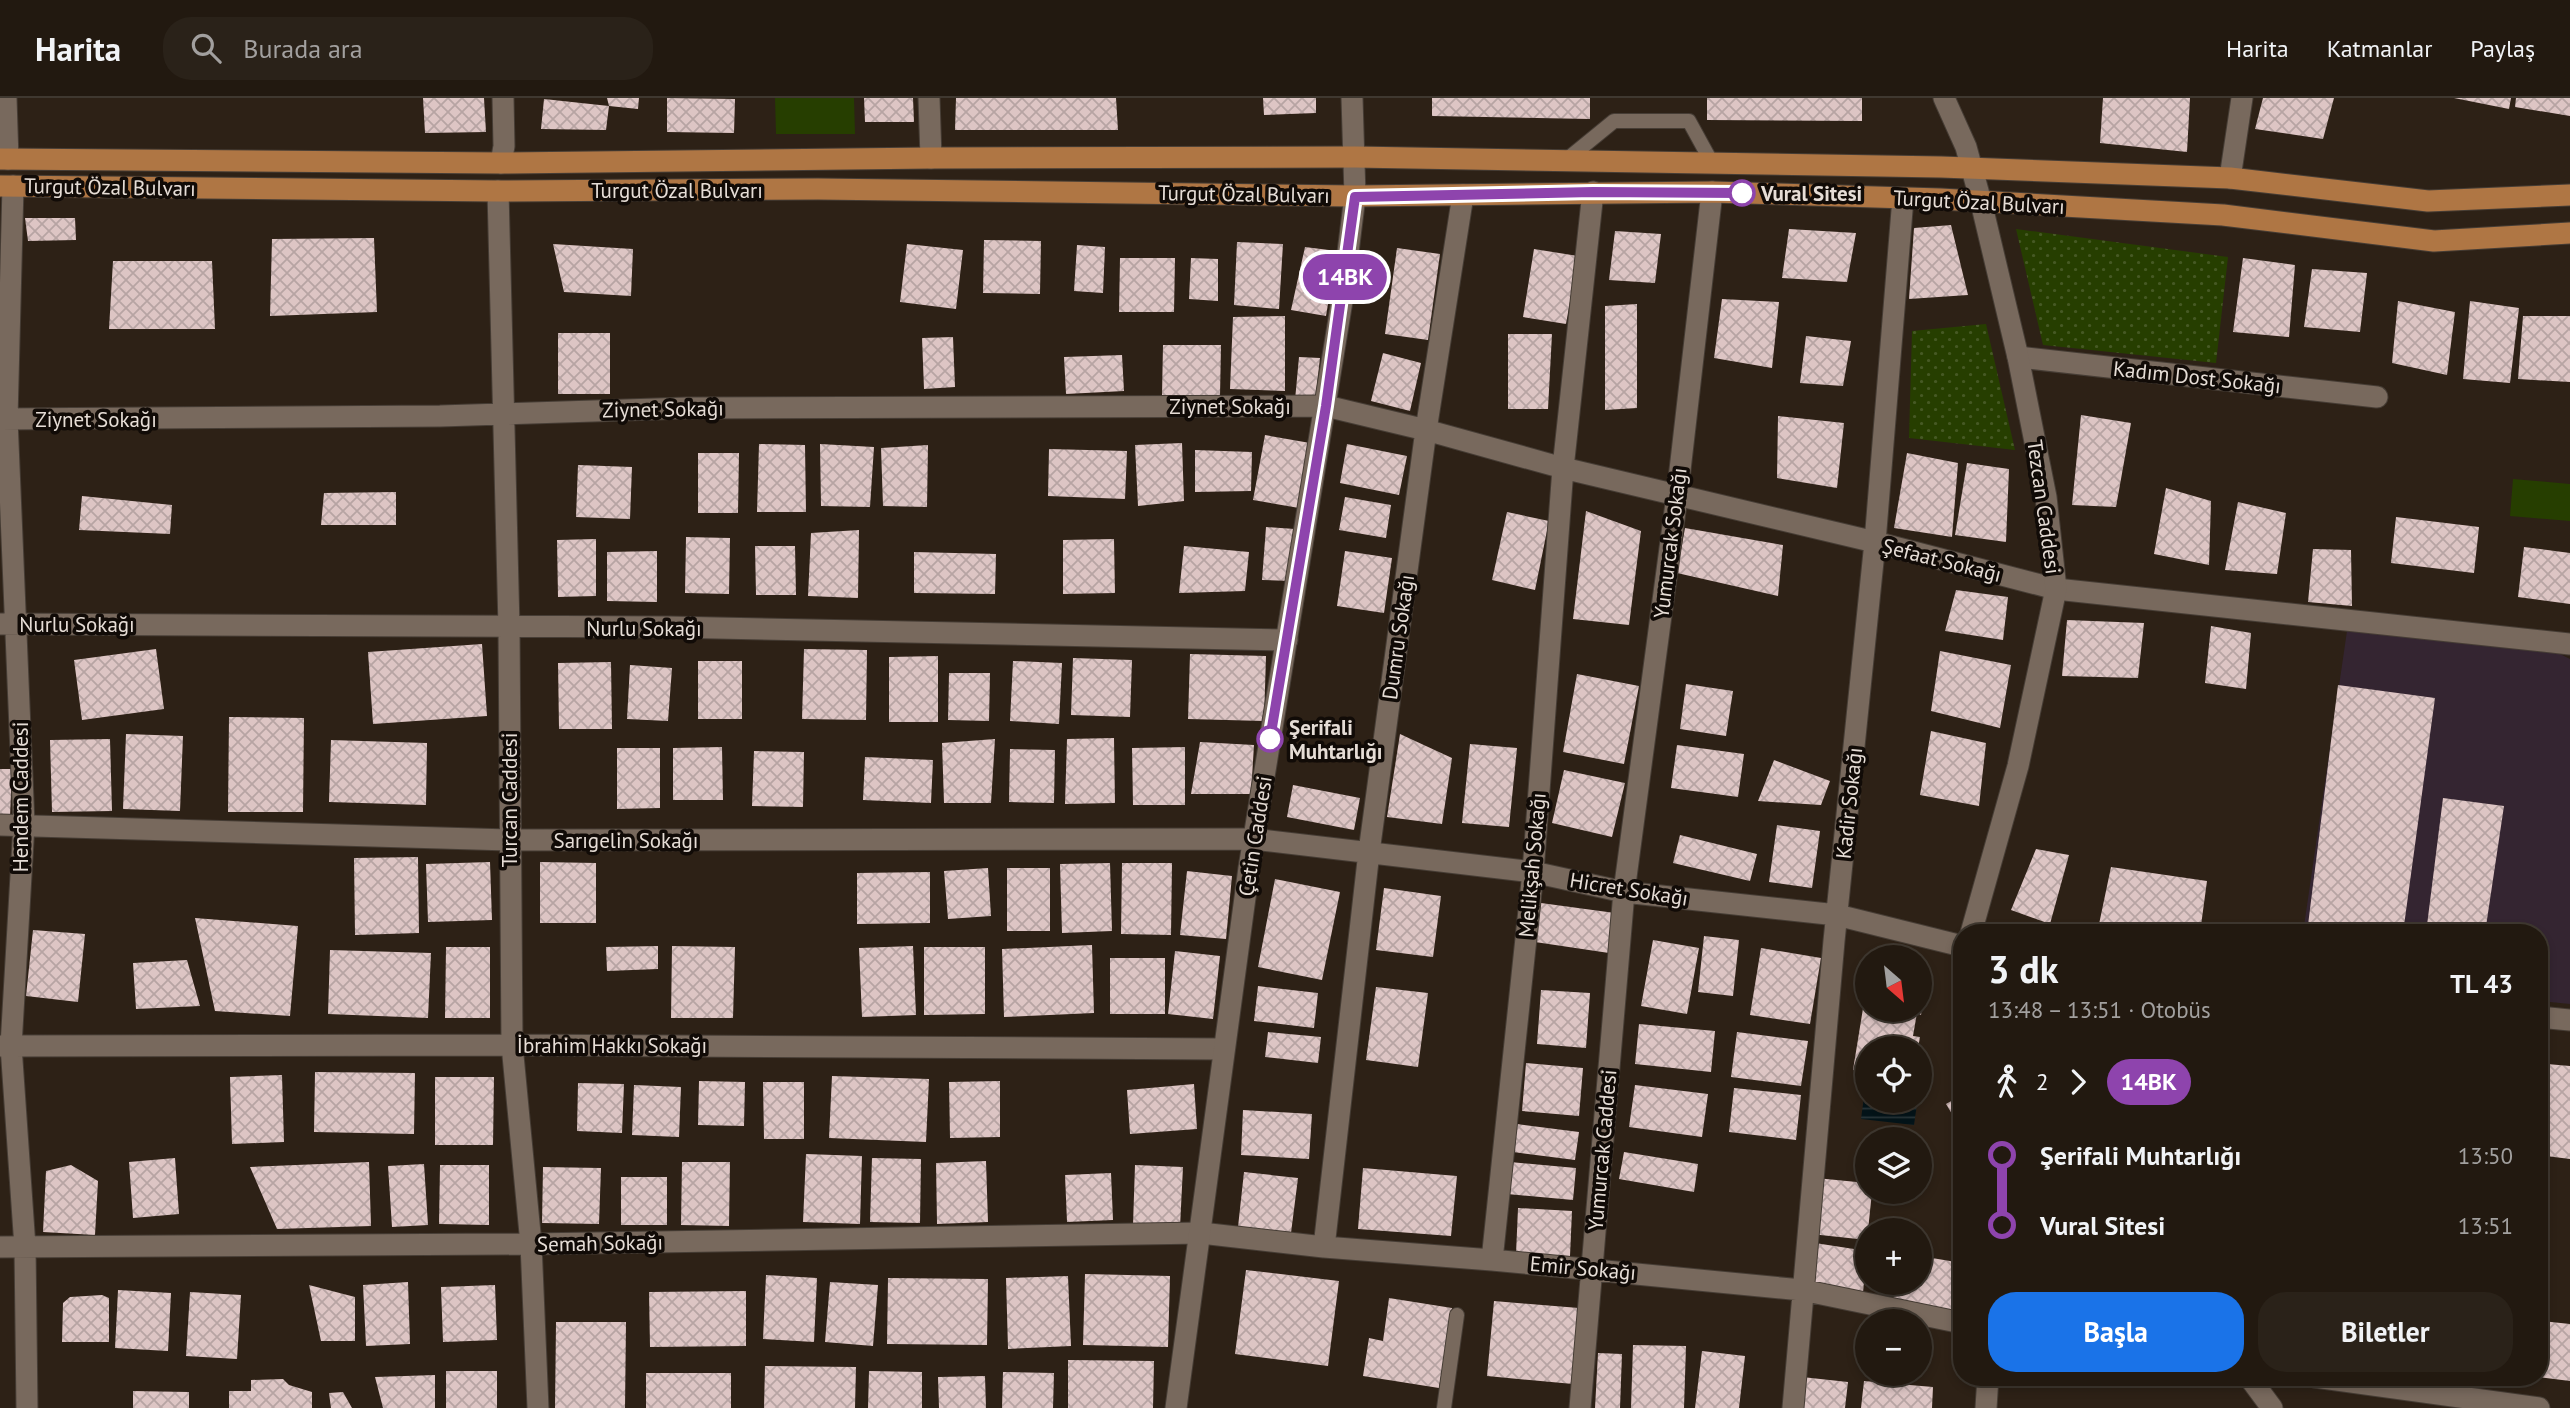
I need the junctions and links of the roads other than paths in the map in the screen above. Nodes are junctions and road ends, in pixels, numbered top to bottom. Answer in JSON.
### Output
{"nodes":[{"id":1,"x":6,"y":98,"type":"edge"},
{"id":2,"x":503,"y":98,"type":"edge"},
{"id":3,"x":929,"y":98,"type":"edge"},
{"id":4,"x":1352,"y":98,"type":"edge"},
{"id":5,"x":1944,"y":98,"type":"edge"},
{"id":6,"x":2242,"y":98,"type":"edge"},
{"id":7,"x":1355,"y":157,"type":"junction"},
{"id":8,"x":931,"y":158,"type":"junction"},
{"id":9,"x":4,"y":159,"type":"edge"},
{"id":10,"x":1565,"y":160,"type":"junction"},
{"id":11,"x":501,"y":163,"type":"junction"},
{"id":12,"x":1712,"y":163,"type":"junction"},
{"id":13,"x":1971,"y":168,"type":"junction"},
{"id":14,"x":2230,"y":178,"type":"junction"},
{"id":15,"x":7,"y":186,"type":"edge"},
{"id":16,"x":498,"y":191,"type":"junction"},
{"id":17,"x":1593,"y":192,"type":"junction"},
{"id":18,"x":1712,"y":192,"type":"junction"},
{"id":19,"x":1463,"y":195,"type":"junction"},
{"id":20,"x":2570,"y":195,"type":"edge"},
{"id":21,"x":1355,"y":197,"type":"junction"},
{"id":22,"x":1903,"y":198,"type":"junction"},
{"id":23,"x":1981,"y":202,"type":"junction"},
{"id":24,"x":2570,"y":233,"type":"edge"},
{"id":25,"x":2018,"y":357,"type":"junction"},
{"id":26,"x":2376,"y":397,"type":"dead end"},
{"id":27,"x":1326,"y":406,"type":"junction"},
{"id":28,"x":502,"y":413,"type":"junction"},
{"id":29,"x":4,"y":419,"type":"edge"},
{"id":30,"x":1426,"y":430,"type":"junction"},
{"id":31,"x":1563,"y":468,"type":"junction"},
{"id":32,"x":1677,"y":496,"type":"junction"},
{"id":33,"x":1875,"y":542,"type":"junction"},
{"id":34,"x":2056,"y":589,"type":"junction"},
{"id":35,"x":8,"y":624,"type":"edge"},
{"id":36,"x":509,"y":627,"type":"junction"},
{"id":37,"x":1287,"y":640,"type":"junction"},
{"id":38,"x":2570,"y":644,"type":"edge"},
{"id":39,"x":24,"y":824,"type":"junction"},
{"id":40,"x":0,"y":825,"type":"edge"},
{"id":41,"x":1253,"y":839,"type":"junction"},
{"id":42,"x":509,"y":840,"type":"junction"},
{"id":43,"x":1370,"y":852,"type":"junction"},
{"id":44,"x":1533,"y":872,"type":"junction"},
{"id":45,"x":1624,"y":892,"type":"junction"},
{"id":46,"x":1838,"y":915,"type":"junction"},
{"id":47,"x":1974,"y":924,"type":"edge"},
{"id":48,"x":1953,"y":944,"type":"edge"},
{"id":49,"x":2548,"y":1018,"type":"edge"},
{"id":50,"x":2570,"y":1020,"type":"edge"},
{"id":51,"x":512,"y":1045,"type":"junction"},
{"id":52,"x":6,"y":1046,"type":"edge"},
{"id":53,"x":1224,"y":1049,"type":"junction"},
{"id":54,"x":1201,"y":1233,"type":"junction"},
{"id":55,"x":531,"y":1244,"type":"junction"},
{"id":56,"x":0,"y":1247,"type":"edge"},
{"id":57,"x":26,"y":1247,"type":"junction"},
{"id":58,"x":1324,"y":1247,"type":"junction"},
{"id":59,"x":1492,"y":1260,"type":"junction"},
{"id":60,"x":1591,"y":1269,"type":"junction"},
{"id":61,"x":1802,"y":1290,"type":"junction"},
{"id":62,"x":1457,"y":1315,"type":"dead end"},
{"id":63,"x":1953,"y":1320,"type":"edge"},
{"id":64,"x":1987,"y":1386,"type":"edge"},
{"id":65,"x":2256,"y":1386,"type":"edge"},
{"id":66,"x":2380,"y":1386,"type":"edge"},
{"id":67,"x":27,"y":1408,"type":"edge"},
{"id":68,"x":538,"y":1408,"type":"edge"},
{"id":69,"x":1176,"y":1408,"type":"edge"},
{"id":70,"x":1444,"y":1408,"type":"edge"},
{"id":71,"x":1580,"y":1408,"type":"edge"},
{"id":72,"x":1793,"y":1408,"type":"edge"},
{"id":73,"x":1986,"y":1408,"type":"edge"},
{"id":74,"x":2272,"y":1408,"type":"edge"},
{"id":75,"x":2539,"y":1408,"type":"edge"}],
"edges":[{"from":1,"to":9,"type":"street"},
{"from":2,"to":11,"type":"street"},
{"from":3,"to":8,"type":"street"},
{"from":4,"to":7,"type":"street","name":"Çetin Caddesi"},
{"from":5,"to":13,"type":"street"},
{"from":6,"to":14,"type":"street"},
{"from":7,"to":8,"type":"main road","name":"Turgut Özal Bulvarı"},
{"from":7,"to":10,"type":"main road","name":"Turgut Özal Bulvarı"},
{"from":7,"to":21,"type":"street","name":"Çetin Caddesi"},
{"from":8,"to":11,"type":"main road","name":"Turgut Özal Bulvarı"},
{"from":9,"to":11,"type":"main road","name":"Turgut Özal Bulvarı"},
{"from":10,"to":12,"type":"main road","name":"Turgut Özal Bulvarı"},
{"from":10,"to":12,"type":"lane"},
{"from":12,"to":13,"type":"main road","name":"Turgut Özal Bulvarı"},
{"from":13,"to":14,"type":"main road","name":"Turgut Özal Bulvarı"},
{"from":13,"to":23,"type":"street","name":"Tezcan Caddesi"},
{"from":14,"to":20,"type":"main road","name":"Turgut Özal Bulvarı"},
{"from":15,"to":16,"type":"main road","name":"Turgut Özal Bulvarı"},
{"from":15,"to":29,"type":"street","name":"Hendem Caddesi"},
{"from":16,"to":21,"type":"main road","name":"Turgut Özal Bulvarı"},
{"from":16,"to":28,"type":"street","name":"Turcan Caddesi"},
{"from":17,"to":18,"type":"main road","name":"Turgut Özal Bulvarı"},
{"from":17,"to":19,"type":"main road","name":"Turgut Özal Bulvarı"},
{"from":17,"to":31,"type":"street"},
{"from":18,"to":22,"type":"main road","name":"Turgut Özal Bulvarı"},
{"from":18,"to":32,"type":"street","name":"Yumurcak Sokağı"},
{"from":19,"to":21,"type":"main road","name":"Turgut Özal Bulvarı"},
{"from":19,"to":30,"type":"street","name":"Dumru Sokağı"},
{"from":21,"to":27,"type":"street","name":"Çetin Caddesi"},
{"from":22,"to":23,"type":"main road","name":"Turgut Özal Bulvarı"},
{"from":22,"to":33,"type":"street","name":"Kadir Sokağı"},
{"from":23,"to":24,"type":"main road","name":"Turgut Özal Bulvarı"},
{"from":23,"to":25,"type":"street","name":"Tezcan Caddesi"},
{"from":25,"to":26,"type":"street","name":"Kadım Dost Sokağı"},
{"from":25,"to":34,"type":"street","name":"Tezcan Caddesi"},
{"from":27,"to":28,"type":"street","name":"Ziynet Sokağı"},
{"from":27,"to":30,"type":"street","name":"Şefaat Sokağı"},
{"from":27,"to":37,"type":"street","name":"Çetin Caddesi"},
{"from":28,"to":29,"type":"street","name":"Ziynet Sokağı"},
{"from":28,"to":36,"type":"street","name":"Turcan Caddesi"},
{"from":29,"to":35,"type":"street","name":"Hendem Caddesi"},
{"from":30,"to":31,"type":"street","name":"Şefaat Sokağı"},
{"from":30,"to":43,"type":"street","name":"Dumru Sokağı"},
{"from":31,"to":32,"type":"street","name":"Şefaat Sokağı"},
{"from":31,"to":44,"type":"street","name":"Melikşah Sokağı"},
{"from":32,"to":33,"type":"street","name":"Şefaat Sokağı"},
{"from":32,"to":45,"type":"street","name":"Yumurcak Sokağı"},
{"from":33,"to":34,"type":"street","name":"Şefaat Sokağı"},
{"from":33,"to":46,"type":"street","name":"Kadir Sokağı"},
{"from":34,"to":38,"type":"street","name":"Şefaat Sokağı"},
{"from":34,"to":47,"type":"street","name":"Tezcan Caddesi"},
{"from":35,"to":36,"type":"street","name":"Nurlu Sokağı"},
{"from":35,"to":39,"type":"street","name":"Hendem Caddesi"},
{"from":36,"to":37,"type":"street","name":"Nurlu Sokağı"},
{"from":36,"to":42,"type":"street","name":"Turcan Caddesi"},
{"from":37,"to":41,"type":"street","name":"Çetin Caddesi"},
{"from":39,"to":40,"type":"street","name":"Sarıgelin Sokağı"},
{"from":39,"to":42,"type":"street","name":"Sarıgelin Sokağı"},
{"from":39,"to":52,"type":"street","name":"Hendem Caddesi"},
{"from":41,"to":42,"type":"street","name":"Sarıgelin Sokağı"},
{"from":41,"to":43,"type":"street","name":"Hicret Sokağı"},
{"from":41,"to":53,"type":"street","name":"Çetin Caddesi"},
{"from":42,"to":51,"type":"street","name":"Turcan Caddesi"},
{"from":43,"to":44,"type":"street","name":"Hicret Sokağı"},
{"from":43,"to":58,"type":"street","name":"Dumru Sokağı"},
{"from":44,"to":45,"type":"street","name":"Hicret Sokağı"},
{"from":44,"to":59,"type":"street","name":"Melikşah Sokağı"},
{"from":45,"to":46,"type":"street","name":"Hicret Sokağı"},
{"from":45,"to":60,"type":"street","name":"Yumurcak Caddesi"},
{"from":46,"to":48,"type":"street","name":"Hicret Sokağı"},
{"from":46,"to":61,"type":"street","name":"Kadir Sokağı"},
{"from":49,"to":50,"type":"street"},
{"from":51,"to":52,"type":"street","name":"İbrahim Hakkı Sokağı"},
{"from":51,"to":53,"type":"street","name":"İbrahim Hakkı Sokağı"},
{"from":51,"to":55,"type":"street","name":"Turcan Caddesi"},
{"from":52,"to":57,"type":"street","name":"Hendem Caddesi"},
{"from":53,"to":54,"type":"street","name":"Çetin Caddesi"},
{"from":54,"to":55,"type":"street","name":"Semah Sokağı"},
{"from":54,"to":58,"type":"street","name":"Emir Sokağı"},
{"from":54,"to":69,"type":"street","name":"Çetin Caddesi"},
{"from":55,"to":57,"type":"street","name":"Semah Sokağı"},
{"from":55,"to":68,"type":"street","name":"Turcan Caddesi"},
{"from":56,"to":57,"type":"street","name":"Semah Sokağı"},
{"from":57,"to":67,"type":"street","name":"Hendem Caddesi"},
{"from":58,"to":59,"type":"street","name":"Emir Sokağı"},
{"from":59,"to":60,"type":"street","name":"Emir Sokağı"},
{"from":60,"to":61,"type":"street","name":"Emir Sokağı"},
{"from":60,"to":71,"type":"street","name":"Yumurcak Caddesi"},
{"from":61,"to":63,"type":"street","name":"Emir Sokağı"},
{"from":61,"to":72,"type":"street","name":"Kadir Sokağı"},
{"from":62,"to":70,"type":"lane"},
{"from":64,"to":73,"type":"street"},
{"from":65,"to":74,"type":"street"},
{"from":66,"to":75,"type":"street"}]}
